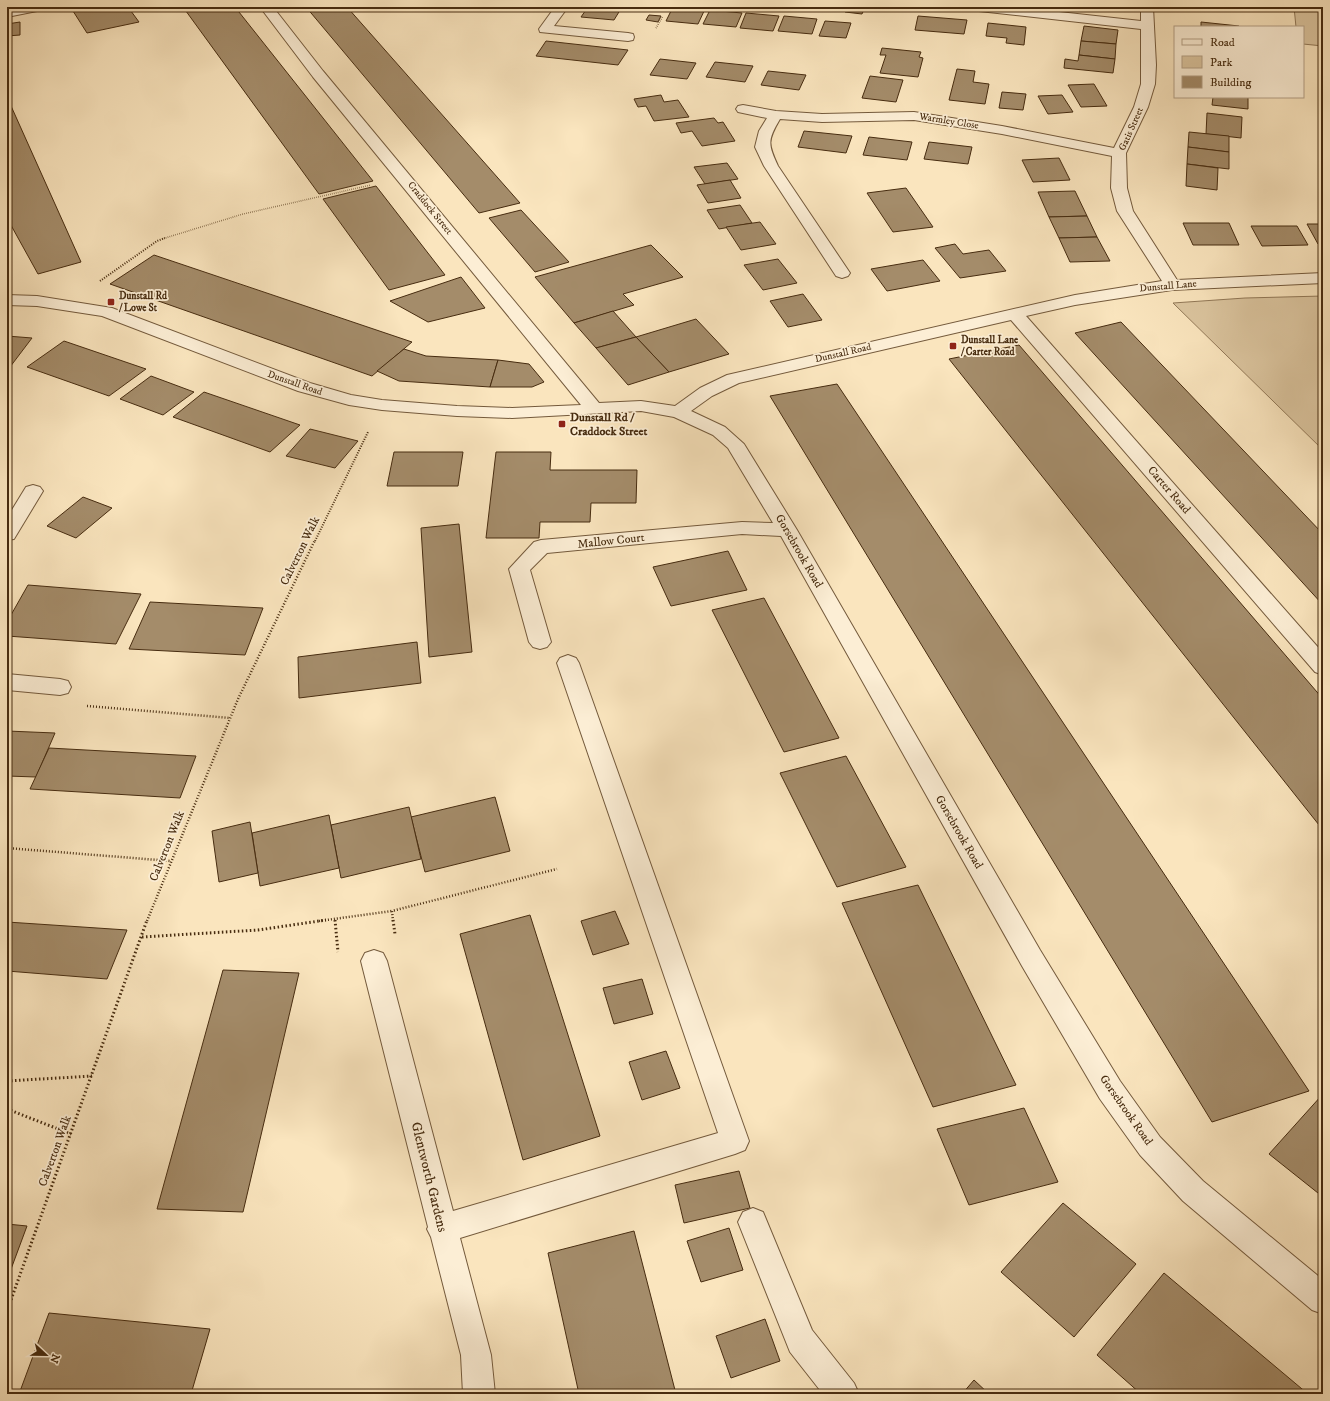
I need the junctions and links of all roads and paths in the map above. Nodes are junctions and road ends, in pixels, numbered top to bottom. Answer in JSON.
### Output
{"nodes":[{"id":1,"x":38,"y":7,"type":"edge"},
{"id":2,"x":266,"y":7,"type":"edge"},
{"id":3,"x":562,"y":7,"type":"edge"},
{"id":4,"x":979,"y":7,"type":"edge"},
{"id":5,"x":1147,"y":7,"type":"edge"},
{"id":6,"x":7,"y":13,"type":"edge"},
{"id":7,"x":1148,"y":26,"type":"junction"},
{"id":8,"x":628,"y":37,"type":"dead end"},
{"id":9,"x":743,"y":109,"type":"dead end"},
{"id":10,"x":776,"y":115,"type":"junction"},
{"id":11,"x":1119,"y":153,"type":"junction"},
{"id":12,"x":405,"y":178,"type":"junction"},
{"id":13,"x":842,"y":273,"type":"dead end"},
{"id":14,"x":1323,"y":278,"type":"edge"},
{"id":15,"x":1172,"y":285,"type":"junction"},
{"id":16,"x":7,"y":300,"type":"edge"},
{"id":17,"x":67,"y":304,"type":"junction"},
{"id":18,"x":1015,"y":314,"type":"junction"},
{"id":19,"x":382,"y":405,"type":"junction"},
{"id":20,"x":594,"y":409,"type":"junction"},
{"id":21,"x":678,"y":412,"type":"junction"},
{"id":22,"x":33,"y":491,"type":"dead end"},
{"id":23,"x":787,"y":530,"type":"junction"},
{"id":24,"x":7,"y":534,"type":"edge"},
{"id":25,"x":540,"y":642,"type":"dead end"},
{"id":26,"x":568,"y":663,"type":"dead end"},
{"id":27,"x":1323,"y":667,"type":"edge"},
{"id":28,"x":7,"y":682,"type":"edge"},
{"id":29,"x":60,"y":686,"type":"joint"},
{"id":30,"x":230,"y":718,"type":"junction"},
{"id":31,"x":7,"y":848,"type":"edge"},
{"id":32,"x":171,"y":861,"type":"junction"},
{"id":33,"x":557,"y":869,"type":"dead end"},
{"id":34,"x":392,"y":911,"type":"junction"},
{"id":35,"x":334,"y":920,"type":"junction"},
{"id":36,"x":142,"y":937,"type":"junction"},
{"id":37,"x":374,"y":961,"type":"junction"},
{"id":38,"x":92,"y":1076,"type":"junction"},
{"id":39,"x":7,"y":1081,"type":"edge"},
{"id":40,"x":7,"y":1109,"type":"edge"},
{"id":41,"x":71,"y":1134,"type":"junction"},
{"id":42,"x":753,"y":1222,"type":"dead end"},
{"id":43,"x":442,"y":1229,"type":"junction"},
{"id":44,"x":1323,"y":1299,"type":"edge"},
{"id":45,"x":7,"y":1311,"type":"edge"},
{"id":46,"x":479,"y":1394,"type":"edge"},
{"id":47,"x":843,"y":1394,"type":"edge"}],
"edges":[{"from":1,"to":6,"type":"street"},
{"from":2,"to":12,"type":"street","name":"Craddock Street"},
{"from":3,"to":8,"type":"street"},
{"from":4,"to":7,"type":"street"},
{"from":5,"to":7,"type":"street","name":"Gatis Street"},
{"from":7,"to":11,"type":"street","name":"Gatis Street"},
{"from":9,"to":10,"type":"street","name":"Warmley Close"},
{"from":10,"to":11,"type":"street","name":"Warmley Close"},
{"from":10,"to":13,"type":"street"},
{"from":11,"to":15,"type":"street","name":"Gatis Street"},
{"from":12,"to":17,"type":"path"},
{"from":12,"to":20,"type":"street","name":"Craddock Street"},
{"from":14,"to":15,"type":"street","name":"Dunstall Lane"},
{"from":15,"to":18,"type":"street","name":"Dunstall Lane"},
{"from":16,"to":17,"type":"street","name":"Dunstall Road"},
{"from":17,"to":19,"type":"street","name":"Dunstall Road"},
{"from":18,"to":21,"type":"street","name":"Dunstall Road"},
{"from":18,"to":27,"type":"street","name":"Carter Road"},
{"from":19,"to":20,"type":"street","name":"Dunstall Road"},
{"from":19,"to":30,"type":"path","name":"Calverton Walk"},
{"from":20,"to":21,"type":"street","name":"Gorsebrook Road"},
{"from":21,"to":23,"type":"street","name":"Gorsebrook Road"},
{"from":22,"to":24,"type":"street"},
{"from":23,"to":25,"type":"street","name":"Mallow Court"},
{"from":23,"to":44,"type":"street","name":"Gorsebrook Road"},
{"from":26,"to":43,"type":"street"},
{"from":28,"to":29,"type":"street"},
{"from":29,"to":30,"type":"path"},
{"from":30,"to":32,"type":"path","name":"Calverton Walk"},
{"from":31,"to":32,"type":"path"},
{"from":32,"to":36,"type":"path","name":"Calverton Walk"},
{"from":33,"to":34,"type":"path"},
{"from":34,"to":35,"type":"path"},
{"from":34,"to":37,"type":"path"},
{"from":35,"to":36,"type":"path"},
{"from":35,"to":37,"type":"path"},
{"from":36,"to":38,"type":"path","name":"Calverton Walk"},
{"from":37,"to":43,"type":"street","name":"Glentworth Gardens"},
{"from":38,"to":39,"type":"path"},
{"from":38,"to":41,"type":"path","name":"Calverton Walk"},
{"from":40,"to":41,"type":"path"},
{"from":41,"to":45,"type":"path","name":"Calverton Walk"},
{"from":42,"to":47,"type":"street"},
{"from":43,"to":46,"type":"street","name":"Glentworth Gardens"}]}
